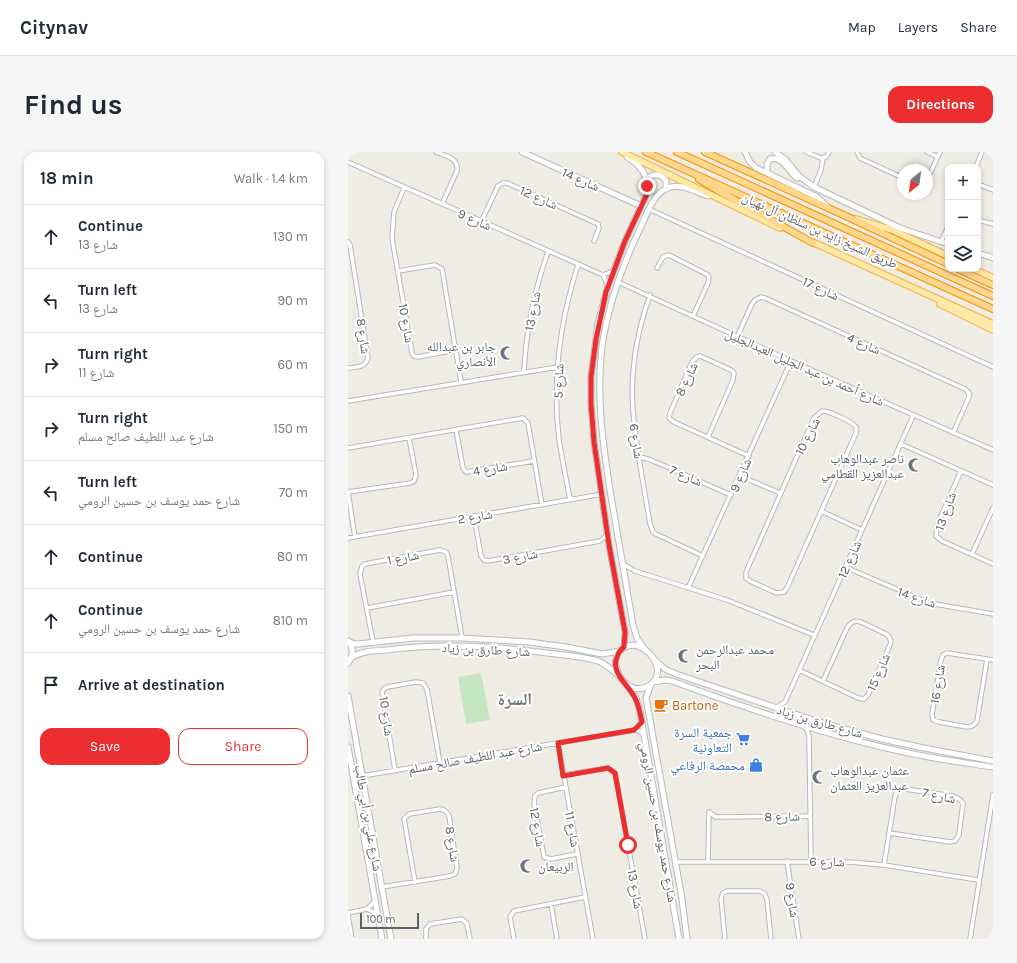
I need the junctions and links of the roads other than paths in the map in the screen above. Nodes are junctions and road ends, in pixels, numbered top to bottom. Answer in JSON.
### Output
{"nodes":[{"id":1,"x":436,"y":152,"type":"edge"},
{"id":2,"x":522,"y":152,"type":"edge"},
{"id":3,"x":621,"y":152,"type":"edge"},
{"id":4,"x":646,"y":152,"type":"edge"},
{"id":5,"x":677,"y":152,"type":"edge"},
{"id":6,"x":705,"y":152,"type":"edge"},
{"id":7,"x":745,"y":152,"type":"edge"},
{"id":8,"x":776,"y":152,"type":"edge"},
{"id":9,"x":806,"y":152,"type":"edge"},
{"id":10,"x":829,"y":152,"type":"edge"},
{"id":11,"x":857,"y":152,"type":"edge"},
{"id":12,"x":927,"y":152,"type":"edge"},
{"id":13,"x":940,"y":152,"type":"edge"},
{"id":14,"x":982,"y":152,"type":"edge"},
{"id":15,"x":938,"y":157,"type":"junction"},
{"id":16,"x":823,"y":158,"type":"junction"},
{"id":17,"x":348,"y":162,"type":"edge"},
{"id":18,"x":977,"y":164,"type":"edge"},
{"id":19,"x":933,"y":167,"type":"edge"},
{"id":20,"x":684,"y":168,"type":"junction"},
{"id":21,"x":897,"y":175,"type":"edge"},
{"id":22,"x":771,"y":176,"type":"junction"},
{"id":23,"x":647,"y":180,"type":"junction"},
{"id":24,"x":809,"y":184,"type":"junction"},
{"id":25,"x":981,"y":185,"type":"edge"},
{"id":26,"x":814,"y":187,"type":"junction"},
{"id":27,"x":404,"y":188,"type":"junction"},
{"id":28,"x":666,"y":188,"type":"junction"},
{"id":29,"x":993,"y":190,"type":"edge"},
{"id":30,"x":442,"y":204,"type":"junction"},
{"id":31,"x":641,"y":206,"type":"junction"},
{"id":32,"x":733,"y":206,"type":"junction"},
{"id":33,"x":650,"y":209,"type":"junction"},
{"id":34,"x":830,"y":209,"type":"junction"},
{"id":35,"x":848,"y":217,"type":"junction"},
{"id":36,"x":981,"y":221,"type":"edge"},
{"id":37,"x":481,"y":222,"type":"junction"},
{"id":38,"x":993,"y":224,"type":"edge"},
{"id":39,"x":945,"y":233,"type":"edge"},
{"id":40,"x":594,"y":241,"type":"dead end"},
{"id":41,"x":348,"y":242,"type":"edge"},
{"id":42,"x":813,"y":242,"type":"junction"},
{"id":43,"x":941,"y":242,"type":"junction"},
{"id":44,"x":945,"y":243,"type":"edge"},
{"id":45,"x":548,"y":252,"type":"junction"},
{"id":46,"x":981,"y":254,"type":"edge"},
{"id":47,"x":945,"y":255,"type":"edge"},
{"id":48,"x":993,"y":258,"type":"edge"},
{"id":49,"x":945,"y":263,"type":"edge"},
{"id":50,"x":578,"y":265,"type":"junction"},
{"id":51,"x":657,"y":268,"type":"dead end"},
{"id":52,"x":398,"y":271,"type":"junction"},
{"id":53,"x":613,"y":271,"type":"junction"},
{"id":54,"x":965,"y":272,"type":"edge"},
{"id":55,"x":980,"y":272,"type":"edge"},
{"id":56,"x":603,"y":275,"type":"junction"},
{"id":57,"x":993,"y":278,"type":"edge"},
{"id":58,"x":618,"y":282,"type":"junction"},
{"id":59,"x":993,"y":285,"type":"edge"},
{"id":60,"x":608,"y":286,"type":"junction"},
{"id":61,"x":912,"y":288,"type":"junction"},
{"id":62,"x":650,"y":295,"type":"junction"},
{"id":63,"x":993,"y":296,"type":"edge"},
{"id":64,"x":993,"y":309,"type":"edge"},
{"id":65,"x":693,"y":316,"type":"junction"},
{"id":66,"x":993,"y":324,"type":"edge"},
{"id":67,"x":993,"y":330,"type":"edge"},
{"id":68,"x":737,"y":337,"type":"junction"},
{"id":69,"x":456,"y":350,"type":"junction"},
{"id":70,"x":791,"y":361,"type":"junction"},
{"id":71,"x":558,"y":366,"type":"junction"},
{"id":72,"x":993,"y":367,"type":"edge"},
{"id":73,"x":348,"y":368,"type":"edge"},
{"id":74,"x":524,"y":372,"type":"junction"},
{"id":75,"x":591,"y":377,"type":"junction"},
{"id":76,"x":600,"y":378,"type":"junction"},
{"id":77,"x":461,"y":382,"type":"junction"},
{"id":78,"x":591,"y":388,"type":"junction"},
{"id":79,"x":599,"y":389,"type":"junction"},
{"id":80,"x":348,"y":401,"type":"edge"},
{"id":81,"x":913,"y":416,"type":"junction"},
{"id":82,"x":456,"y":430,"type":"junction"},
{"id":83,"x":953,"y":433,"type":"junction"},
{"id":84,"x":708,"y":437,"type":"junction"},
{"id":85,"x":410,"y":438,"type":"junction"},
{"id":86,"x":901,"y":444,"type":"junction"},
{"id":87,"x":348,"y":448,"type":"edge"},
{"id":88,"x":993,"y":450,"type":"edge"},
{"id":89,"x":749,"y":456,"type":"junction"},
{"id":90,"x":640,"y":458,"type":"junction"},
{"id":91,"x":534,"y":461,"type":"junction"},
{"id":92,"x":961,"y":471,"type":"junction"},
{"id":93,"x":740,"y":476,"type":"junction"},
{"id":94,"x":993,"y":485,"type":"edge"},
{"id":95,"x":348,"y":492,"type":"edge"},
{"id":96,"x":780,"y":493,"type":"junction"},
{"id":97,"x":602,"y":494,"type":"junction"},
{"id":98,"x":731,"y":495,"type":"junction"},
{"id":99,"x":570,"y":499,"type":"junction"},
{"id":100,"x":542,"y":505,"type":"junction"},
{"id":101,"x":993,"y":508,"type":"edge"},
{"id":102,"x":821,"y":511,"type":"junction"},
{"id":103,"x":474,"y":516,"type":"junction"},
{"id":104,"x":862,"y":530,"type":"junction"},
{"id":105,"x":608,"y":534,"type":"junction"},
{"id":106,"x":355,"y":536,"type":"junction"},
{"id":107,"x":348,"y":538,"type":"edge"},
{"id":108,"x":600,"y":541,"type":"junction"},
{"id":109,"x":609,"y":545,"type":"junction"},
{"id":110,"x":972,"y":554,"type":"junction"},
{"id":111,"x":703,"y":556,"type":"junction"},
{"id":112,"x":622,"y":563,"type":"junction"},
{"id":113,"x":993,"y":564,"type":"edge"},
{"id":114,"x":845,"y":567,"type":"junction"},
{"id":115,"x":635,"y":570,"type":"junction"},
{"id":116,"x":625,"y":578,"type":"junction"},
{"id":117,"x":688,"y":588,"type":"junction"},
{"id":118,"x":454,"y":592,"type":"junction"},
{"id":119,"x":629,"y":604,"type":"junction"},
{"id":120,"x":620,"y":605,"type":"junction"},
{"id":121,"x":367,"y":608,"type":"junction"},
{"id":122,"x":993,"y":614,"type":"edge"},
{"id":123,"x":814,"y":635,"type":"junction"},
{"id":124,"x":413,"y":638,"type":"junction"},
{"id":125,"x":427,"y":638,"type":"junction"},
{"id":126,"x":462,"y":638,"type":"junction"},
{"id":127,"x":348,"y":641,"type":"edge"},
{"id":128,"x":373,"y":642,"type":"junction"},
{"id":129,"x":427,"y":646,"type":"junction"},
{"id":130,"x":413,"y":647,"type":"junction"},
{"id":131,"x":622,"y":649,"type":"junction"},
{"id":132,"x":645,"y":650,"type":"junction"},
{"id":133,"x":986,"y":659,"type":"junction"},
{"id":134,"x":655,"y":660,"type":"junction"},
{"id":135,"x":993,"y":660,"type":"edge"},
{"id":136,"x":350,"y":661,"type":"edge"},
{"id":137,"x":799,"y":670,"type":"junction"},
{"id":138,"x":618,"y":675,"type":"junction"},
{"id":139,"x":823,"y":681,"type":"junction"},
{"id":140,"x":652,"y":683,"type":"junction"},
{"id":141,"x":627,"y":685,"type":"junction"},
{"id":142,"x":348,"y":696,"type":"edge"},
{"id":143,"x":785,"y":702,"type":"junction"},
{"id":144,"x":775,"y":708,"type":"junction"},
{"id":145,"x":788,"y":712,"type":"junction"},
{"id":146,"x":642,"y":722,"type":"junction"},
{"id":147,"x":802,"y":726,"type":"junction"},
{"id":148,"x":634,"y":730,"type":"junction"},
{"id":149,"x":644,"y":734,"type":"junction"},
{"id":150,"x":882,"y":739,"type":"junction"},
{"id":151,"x":558,"y":743,"type":"junction"},
{"id":152,"x":348,"y":746,"type":"edge"},
{"id":153,"x":881,"y":747,"type":"junction"},
{"id":154,"x":957,"y":754,"type":"junction"},
{"id":155,"x":993,"y":760,"type":"edge"},
{"id":156,"x":955,"y":762,"type":"junction"},
{"id":157,"x":440,"y":763,"type":"junction"},
{"id":158,"x":992,"y":768,"type":"edge"},
{"id":159,"x":396,"y":770,"type":"junction"},
{"id":160,"x":362,"y":776,"type":"junction"},
{"id":161,"x":563,"y":776,"type":"junction"},
{"id":162,"x":566,"y":787,"type":"junction"},
{"id":163,"x":993,"y":795,"type":"edge"},
{"id":164,"x":992,"y":804,"type":"edge"},
{"id":165,"x":810,"y":816,"type":"junction"},
{"id":166,"x":889,"y":833,"type":"junction"},
{"id":167,"x":373,"y":837,"type":"junction"},
{"id":168,"x":364,"y":838,"type":"junction"},
{"id":169,"x":375,"y":849,"type":"junction"},
{"id":170,"x":366,"y":852,"type":"junction"},
{"id":171,"x":577,"y":854,"type":"junction"},
{"id":172,"x":787,"y":861,"type":"junction"},
{"id":173,"x":811,"y":861,"type":"junction"},
{"id":174,"x":675,"y":862,"type":"junction"},
{"id":175,"x":708,"y":862,"type":"junction"},
{"id":176,"x":884,"y":865,"type":"junction"},
{"id":177,"x":978,"y":880,"type":"junction"},
{"id":178,"x":415,"y":882,"type":"junction"},
{"id":179,"x":382,"y":887,"type":"junction"},
{"id":180,"x":585,"y":897,"type":"junction"},
{"id":181,"x":375,"y":901,"type":"junction"},
{"id":182,"x":551,"y":904,"type":"junction"},
{"id":183,"x":367,"y":910,"type":"junction"},
{"id":184,"x":377,"y":914,"type":"junction"},
{"id":185,"x":348,"y":915,"type":"edge"},
{"id":186,"x":684,"y":915,"type":"junction"},
{"id":187,"x":676,"y":917,"type":"junction"},
{"id":188,"x":678,"y":928,"type":"junction"},
{"id":189,"x":686,"y":928,"type":"junction"},
{"id":190,"x":351,"y":937,"type":"edge"},
{"id":191,"x":382,"y":939,"type":"edge"},
{"id":192,"x":391,"y":939,"type":"edge"},
{"id":193,"x":426,"y":939,"type":"edge"},
{"id":194,"x":470,"y":939,"type":"edge"},
{"id":195,"x":514,"y":939,"type":"edge"},
{"id":196,"x":557,"y":939,"type":"edge"},
{"id":197,"x":593,"y":939,"type":"edge"},
{"id":198,"x":644,"y":939,"type":"edge"},
{"id":199,"x":679,"y":939,"type":"edge"},
{"id":200,"x":688,"y":939,"type":"edge"},
{"id":201,"x":726,"y":939,"type":"edge"},
{"id":202,"x":771,"y":939,"type":"edge"},
{"id":203,"x":799,"y":939,"type":"edge"},
{"id":204,"x":970,"y":939,"type":"edge"}],
"edges":[{"from":1,"to":30,"type":"street"},
{"from":2,"to":31,"type":"street","name":"شارع 14"},
{"from":3,"to":23,"type":"street"},
{"from":3,"to":32,"type":"main road"},
{"from":4,"to":20,"type":"highway","name":"طريق الشيخ زايد بن سلطان آل نهيان"},
{"from":5,"to":63,"type":"highway","name":"طريق الشيخ زايد بن سلطان آل نهيان"},
{"from":6,"to":34,"type":"highway"},
{"from":7,"to":22,"type":"street"},
{"from":8,"to":24,"type":"street"},
{"from":9,"to":16,"type":"street"},
{"from":10,"to":16,"type":"street"},
{"from":11,"to":21,"type":"street"},
{"from":12,"to":15,"type":"street"},
{"from":13,"to":15,"type":"street"},
{"from":14,"to":18,"type":"street"},
{"from":15,"to":19,"type":"street"},
{"from":16,"to":26,"type":"street"},
{"from":17,"to":27,"type":"street","name":"شارع 9"},
{"from":20,"to":42,"type":"highway"},
{"from":20,"to":64,"type":"highway","name":"طريق الشيخ زايد بن سلطان آل نهيان"},
{"from":22,"to":24,"type":"street"},
{"from":22,"to":34,"type":"street"},
{"from":23,"to":28,"type":"street"},
{"from":23,"to":31,"type":"street"},
{"from":24,"to":26,"type":"street"},
{"from":25,"to":29,"type":"street"},
{"from":26,"to":43,"type":"street"},
{"from":27,"to":30,"type":"street","name":"شارع 9"},
{"from":27,"to":52,"type":"street","name":"شارع 10"},
{"from":28,"to":32,"type":"street"},
{"from":28,"to":33,"type":"street"},
{"from":30,"to":37,"type":"street","name":"شارع 9"},
{"from":31,"to":53,"type":"street"},
{"from":32,"to":42,"type":"main road"},
{"from":33,"to":58,"type":"street"},
{"from":33,"to":72,"type":"street","name":"شارع 17"},
{"from":34,"to":35,"type":"highway"},
{"from":35,"to":47,"type":"main road"},
{"from":35,"to":49,"type":"highway"},
{"from":36,"to":38,"type":"street"},
{"from":37,"to":40,"type":"street","name":"شارع 12"},
{"from":37,"to":45,"type":"street","name":"شارع 9"},
{"from":39,"to":43,"type":"street"},
{"from":41,"to":73,"type":"street","name":"شارع 8"},
{"from":42,"to":61,"type":"main road"},
{"from":43,"to":44,"type":"street"},
{"from":45,"to":50,"type":"street","name":"شارع 9"},
{"from":45,"to":74,"type":"street","name":"شارع 13"},
{"from":46,"to":48,"type":"street"},
{"from":50,"to":56,"type":"street","name":"شارع 9"},
{"from":50,"to":71,"type":"street","name":"شارع 5"},
{"from":51,"to":65,"type":"street"},
{"from":52,"to":69,"type":"street"},
{"from":52,"to":69,"type":"street","name":"شارع 10"},
{"from":53,"to":56,"type":"street"},
{"from":53,"to":60,"type":"street"},
{"from":54,"to":59,"type":"highway"},
{"from":55,"to":57,"type":"main road"},
{"from":56,"to":60,"type":"street"},
{"from":58,"to":62,"type":"street","name":"شارع أحمد بن عبد الجليل العبدالجليل"},
{"from":58,"to":76,"type":"street"},
{"from":60,"to":75,"type":"street"},
{"from":61,"to":66,"type":"main road"},
{"from":61,"to":67,"type":"main road"},
{"from":62,"to":65,"type":"street","name":"شارع أحمد بن عبد الجليل العبدالجليل"},
{"from":62,"to":90,"type":"street","name":"شارع 6"},
{"from":65,"to":68,"type":"street","name":"شارع أحمد بن عبد الجليل العبدالجليل"},
{"from":68,"to":70,"type":"street","name":"شارع أحمد بن عبد الجليل العبدالجليل"},
{"from":68,"to":83,"type":"street","name":"شارع 4"},
{"from":69,"to":77,"type":"street"},
{"from":70,"to":81,"type":"street","name":"شارع أحمد بن عبد الجليل العبدالجليل"},
{"from":70,"to":89,"type":"street","name":"شارع 9"},
{"from":71,"to":74,"type":"street"},
{"from":71,"to":99,"type":"street","name":"شارع 5"},
{"from":74,"to":77,"type":"street"},
{"from":75,"to":76,"type":"street"},
{"from":75,"to":78,"type":"street"},
{"from":76,"to":79,"type":"street"},
{"from":77,"to":80,"type":"street"},
{"from":78,"to":79,"type":"street"},
{"from":78,"to":97,"type":"street"},
{"from":79,"to":112,"type":"street"},
{"from":81,"to":83,"type":"street","name":"شارع أحمد بن عبد الجليل العبدالجليل"},
{"from":81,"to":86,"type":"street","name":"شارع 12"},
{"from":82,"to":85,"type":"street"},
{"from":82,"to":91,"type":"street","name":"شارع 4"},
{"from":82,"to":91,"type":"street"},
{"from":83,"to":88,"type":"street","name":"شارع أحمد بن عبد الجليل العبدالجليل"},
{"from":84,"to":84,"type":"street","name":"شارع 8"},
{"from":84,"to":89,"type":"street","name":"شارع 8"},
{"from":85,"to":87,"type":"street"},
{"from":85,"to":95,"type":"street"},
{"from":86,"to":92,"type":"street"},
{"from":86,"to":104,"type":"street","name":"شارع 12"},
{"from":89,"to":93,"type":"street","name":"شارع 9"},
{"from":90,"to":98,"type":"street","name":"شارع 7"},
{"from":90,"to":111,"type":"street","name":"شارع 6"},
{"from":91,"to":100,"type":"street"},
{"from":92,"to":94,"type":"street"},
{"from":92,"to":110,"type":"street","name":"شارع 13"},
{"from":93,"to":96,"type":"street"},
{"from":93,"to":98,"type":"street","name":"شارع 9"},
{"from":95,"to":106,"type":"street"},
{"from":96,"to":102,"type":"street","name":"شارع 10"},
{"from":96,"to":102,"type":"street","name":"شارع 10"},
{"from":97,"to":99,"type":"street","name":"شارع 2"},
{"from":97,"to":105,"type":"street"},
{"from":98,"to":111,"type":"street","name":"شارع 9"},
{"from":99,"to":100,"type":"street","name":"شارع 2"},
{"from":100,"to":103,"type":"street","name":"شارع 2"},
{"from":101,"to":110,"type":"street"},
{"from":102,"to":104,"type":"street"},
{"from":103,"to":106,"type":"street","name":"شارع 2"},
{"from":103,"to":108,"type":"street","name":"شارع 3"},
{"from":104,"to":114,"type":"street","name":"شارع 12"},
{"from":105,"to":108,"type":"street"},
{"from":105,"to":109,"type":"street"},
{"from":106,"to":107,"type":"street","name":"شارع 2"},
{"from":108,"to":109,"type":"street"},
{"from":109,"to":120,"type":"street"},
{"from":110,"to":113,"type":"street","name":"شارع 13"},
{"from":111,"to":117,"type":"street","name":"شارع 9"},
{"from":112,"to":115,"type":"street"},
{"from":112,"to":116,"type":"street"},
{"from":114,"to":122,"type":"street","name":"شارع 14"},
{"from":114,"to":123,"type":"street","name":"شارع 12"},
{"from":115,"to":116,"type":"street"},
{"from":115,"to":117,"type":"street"},
{"from":116,"to":119,"type":"street"},
{"from":117,"to":123,"type":"street"},
{"from":118,"to":121,"type":"street"},
{"from":118,"to":121,"type":"street","name":"شارع 1"},
{"from":118,"to":126,"type":"street","name":"شارع 1"},
{"from":119,"to":120,"type":"street"},
{"from":119,"to":132,"type":"street"},
{"from":120,"to":131,"type":"street"},
{"from":121,"to":128,"type":"street","name":"شارع 1"},
{"from":123,"to":137,"type":"street","name":"شارع 12"},
{"from":124,"to":125,"type":"street","name":"شارع طارق بن زياد"},
{"from":124,"to":128,"type":"street","name":"شارع طارق بن زياد"},
{"from":124,"to":130,"type":"street"},
{"from":125,"to":126,"type":"street","name":"شارع طارق بن زياد"},
{"from":125,"to":129,"type":"street"},
{"from":126,"to":131,"type":"street","name":"شارع طارق بن زياد"},
{"from":127,"to":128,"type":"street","name":"شارع طارق بن زياد"},
{"from":127,"to":136,"type":"street"},
{"from":129,"to":130,"type":"street","name":"شارع طارق بن زياد"},
{"from":129,"to":138,"type":"street","name":"شارع طارق بن زياد"},
{"from":130,"to":136,"type":"street","name":"شارع طارق بن زياد"},
{"from":131,"to":132,"type":"street"},
{"from":131,"to":138,"type":"street"},
{"from":132,"to":134,"type":"street"},
{"from":133,"to":133,"type":"street","name":"شارع 16"},
{"from":133,"to":135,"type":"street","name":"شارع 16"},
{"from":134,"to":140,"type":"street"},
{"from":134,"to":144,"type":"street","name":"شارع طارق بن زياد"},
{"from":137,"to":139,"type":"street","name":"شارع 15"},
{"from":137,"to":143,"type":"street","name":"شارع 12"},
{"from":138,"to":141,"type":"street"},
{"from":139,"to":139,"type":"street","name":"شارع 15"},
{"from":140,"to":141,"type":"street"},
{"from":140,"to":147,"type":"street","name":"شارع طارق بن زياد"},
{"from":140,"to":174,"type":"street","name":"شارع حمد يوسف بن حسين الرومي"},
{"from":141,"to":146,"type":"street","name":"شارع حمد يوسف بن حسين الرومي"},
{"from":142,"to":160,"type":"street","name":"شارع علي بن أبي طالب"},
{"from":143,"to":144,"type":"street"},
{"from":143,"to":145,"type":"street"},
{"from":144,"to":145,"type":"street","name":"شارع طارق بن زياد"},
{"from":145,"to":150,"type":"street","name":"شارع طارق بن زياد"},
{"from":146,"to":148,"type":"street"},
{"from":146,"to":149,"type":"street","name":"شارع حمد يوسف بن حسين الرومي"},
{"from":147,"to":153,"type":"street","name":"شارع طارق بن زياد"},
{"from":147,"to":165,"type":"street","name":"شارع 8"},
{"from":148,"to":149,"type":"street"},
{"from":148,"to":151,"type":"street","name":"شارع عبد اللطيف صالح مسلم"},
{"from":149,"to":187,"type":"street","name":"شارع حمد يوسف بن حسين الرومي"},
{"from":150,"to":153,"type":"street"},
{"from":150,"to":154,"type":"street","name":"شارع طارق بن زياد"},
{"from":151,"to":157,"type":"street","name":"شارع عبد اللطيف صالح مسلم"},
{"from":151,"to":161,"type":"street","name":"شارع 11"},
{"from":152,"to":168,"type":"street","name":"شارع علي بن أبي طالب"},
{"from":153,"to":156,"type":"street","name":"شارع طارق بن زياد"},
{"from":154,"to":155,"type":"street","name":"شارع طارق بن زياد"},
{"from":154,"to":156,"type":"street"},
{"from":156,"to":158,"type":"street","name":"شارع طارق بن زياد"},
{"from":157,"to":159,"type":"street","name":"شارع عبد اللطيف صالح مسلم"},
{"from":157,"to":159,"type":"street","name":"شارع 10"},
{"from":159,"to":160,"type":"street","name":"شارع عبد اللطيف صالح مسلم"},
{"from":160,"to":167,"type":"street","name":"شارع علي بن أبي طالب"},
{"from":161,"to":162,"type":"street","name":"شارع 11"},
{"from":161,"to":198,"type":"street","name":"شارع 13"},
{"from":162,"to":171,"type":"street","name":"شارع 11"},
{"from":162,"to":171,"type":"street","name":"شارع 12"},
{"from":163,"to":164,"type":"street"},
{"from":164,"to":177,"type":"street"},
{"from":165,"to":173,"type":"street","name":"شارع 8"},
{"from":165,"to":175,"type":"street","name":"شارع 8"},
{"from":166,"to":166,"type":"street","name":"شارع 7"},
{"from":166,"to":176,"type":"street","name":"شارع 7"},
{"from":167,"to":168,"type":"street"},
{"from":167,"to":169,"type":"street","name":"شارع علي بن أبي طالب"},
{"from":168,"to":170,"type":"street","name":"شارع علي بن أبي طالب"},
{"from":169,"to":170,"type":"street"},
{"from":169,"to":179,"type":"street","name":"شارع علي بن أبي طالب"},
{"from":170,"to":181,"type":"street","name":"شارع علي بن أبي طالب"},
{"from":171,"to":180,"type":"street","name":"شارع 11"},
{"from":172,"to":173,"type":"street","name":"شارع 6"},
{"from":172,"to":175,"type":"street","name":"شارع 6"},
{"from":172,"to":203,"type":"street","name":"شارع 9"},
{"from":173,"to":176,"type":"street","name":"شارع 6"},
{"from":174,"to":175,"type":"street","name":"شارع 6"},
{"from":174,"to":186,"type":"street","name":"شارع حمد يوسف بن حسين الرومي"},
{"from":176,"to":177,"type":"street","name":"شارع 6"},
{"from":177,"to":204,"type":"street"},
{"from":178,"to":178,"type":"street","name":"شارع 8"},
{"from":178,"to":179,"type":"street","name":"شارع 8"},
{"from":179,"to":192,"type":"street","name":"شارع علي بن أبي طالب"},
{"from":180,"to":182,"type":"street"},
{"from":180,"to":197,"type":"street","name":"شارع 11"},
{"from":181,"to":183,"type":"street"},
{"from":181,"to":184,"type":"street","name":"شارع علي بن أبي طالب"},
{"from":182,"to":195,"type":"street"},
{"from":182,"to":196,"type":"street"},
{"from":183,"to":184,"type":"street"},
{"from":183,"to":185,"type":"street"},
{"from":184,"to":191,"type":"street","name":"شارع علي بن أبي طالب"},
{"from":185,"to":190,"type":"street"},
{"from":186,"to":187,"type":"street"},
{"from":186,"to":189,"type":"street","name":"شارع حمد يوسف بن حسين الرومي"},
{"from":187,"to":188,"type":"street","name":"شارع حمد يوسف بن حسين الرومي"},
{"from":188,"to":189,"type":"street"},
{"from":188,"to":199,"type":"street","name":"شارع حمد يوسف بن حسين الرومي"},
{"from":189,"to":200,"type":"street","name":"شارع حمد يوسف بن حسين الرومي"},
{"from":193,"to":194,"type":"street"},
{"from":201,"to":202,"type":"street"}]}
